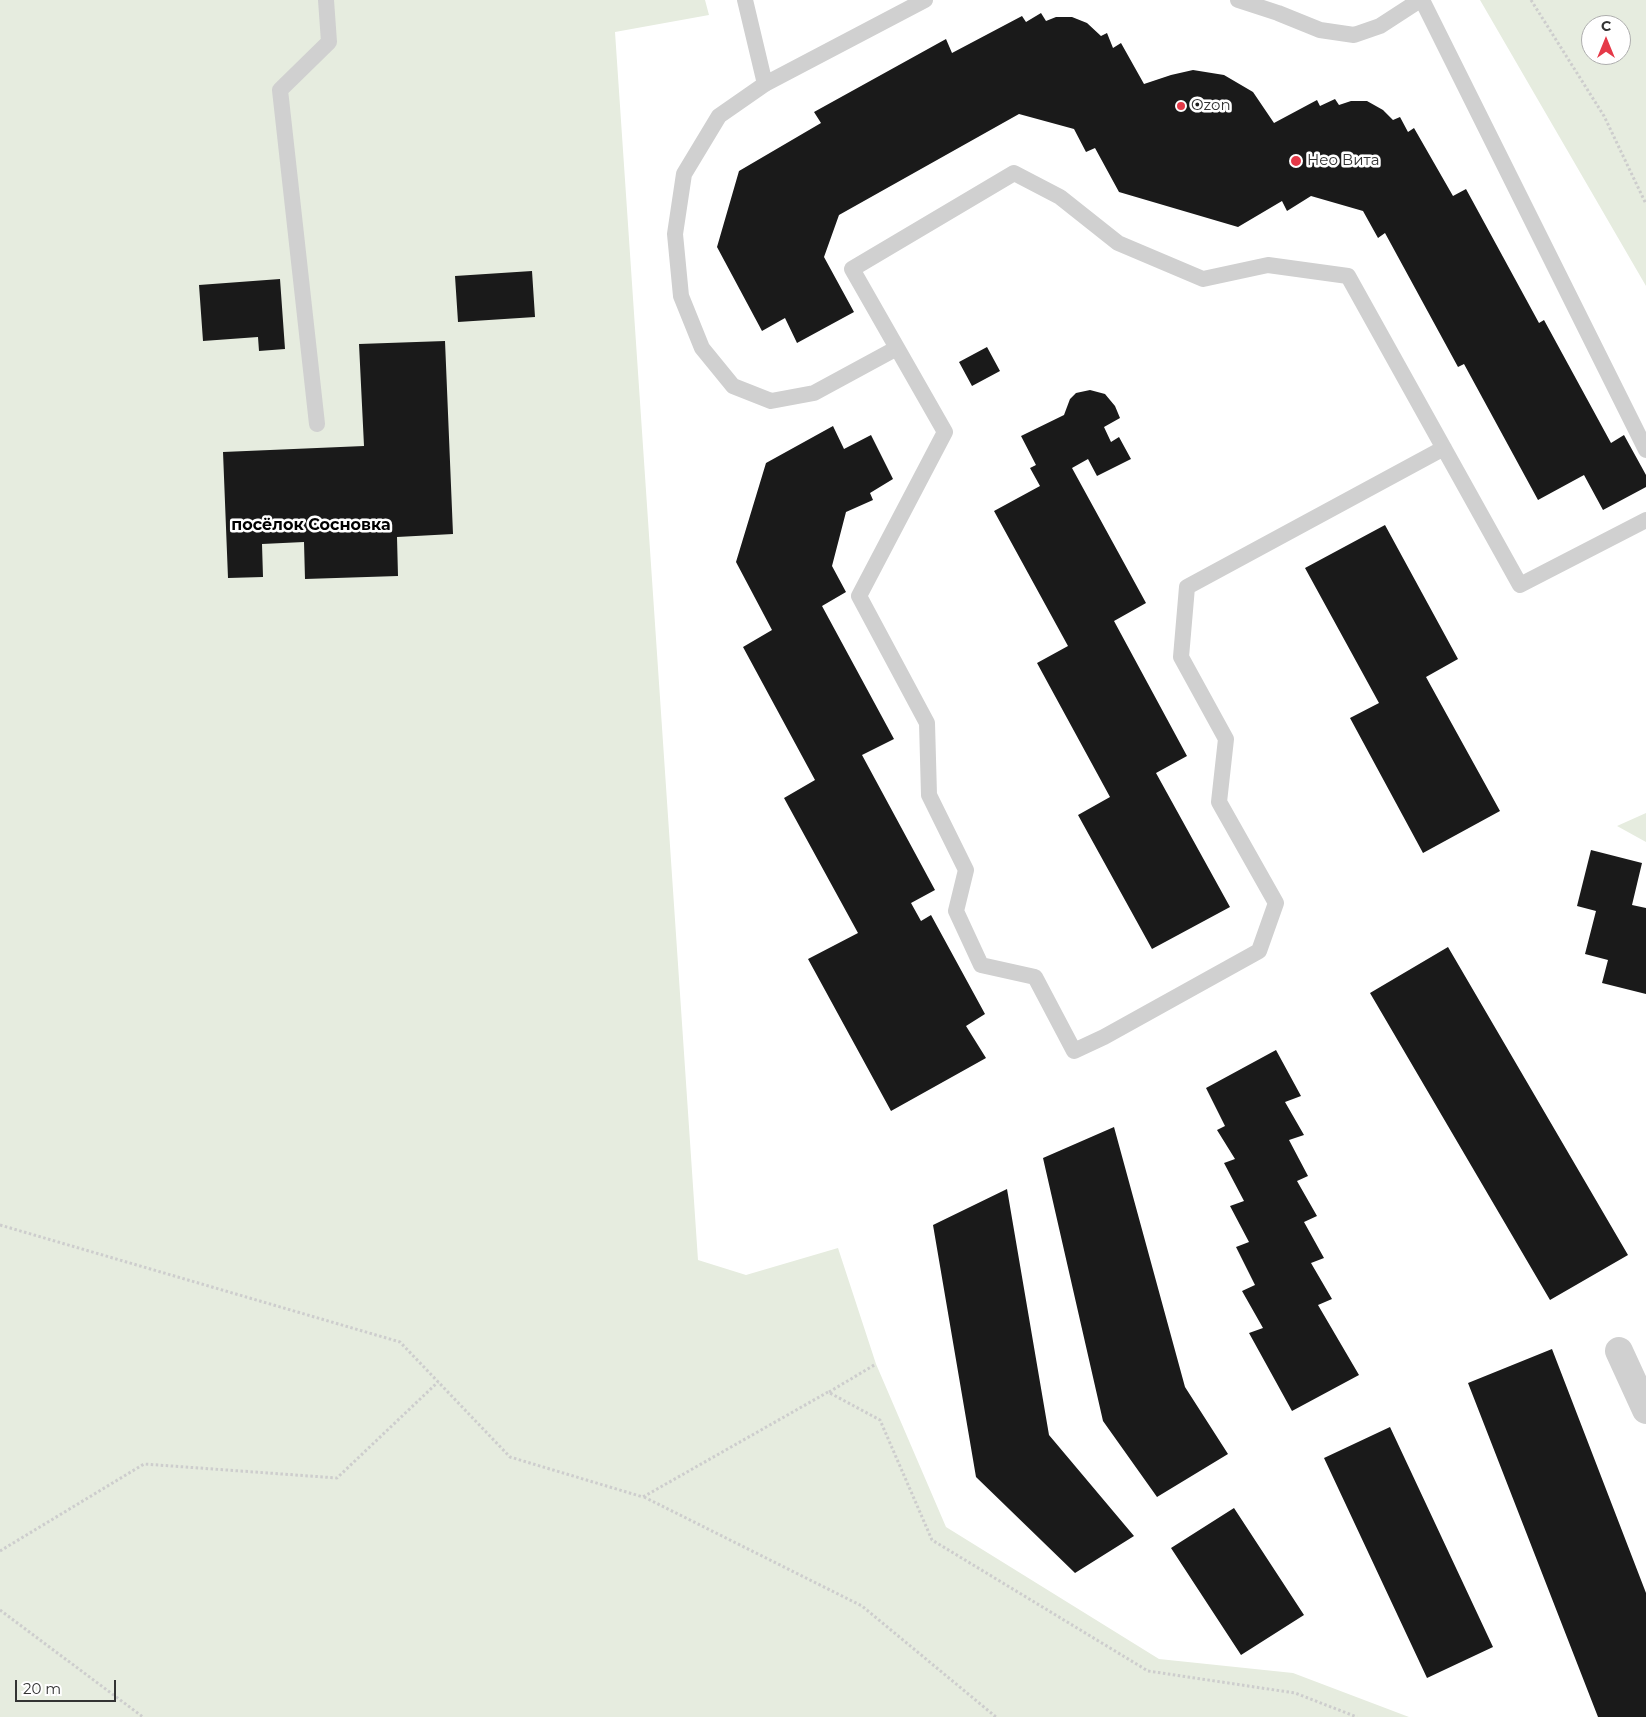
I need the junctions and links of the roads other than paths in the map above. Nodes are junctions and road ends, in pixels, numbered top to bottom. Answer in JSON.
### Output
{"nodes":[{"id":1,"x":326,"y":0,"type":"edge"},
{"id":2,"x":745,"y":0,"type":"edge"},
{"id":3,"x":925,"y":0,"type":"edge"},
{"id":4,"x":1238,"y":0,"type":"edge"},
{"id":5,"x":1421,"y":0,"type":"edge"},
{"id":6,"x":765,"y":84,"type":"junction"},
{"id":7,"x":898,"y":348,"type":"junction"},
{"id":8,"x":317,"y":424,"type":"dead end"},
{"id":9,"x":1444,"y":448,"type":"junction"},
{"id":10,"x":1646,"y":450,"type":"edge"},
{"id":11,"x":1646,"y":520,"type":"edge"},
{"id":12,"x":1619,"y":1351,"type":"dead end"},
{"id":13,"x":1646,"y":1410,"type":"edge"}],
"edges":[{"from":1,"to":8,"type":"lane"},
{"from":2,"to":6,"type":"lane"},
{"from":3,"to":6,"type":"lane"},
{"from":4,"to":5,"type":"lane"},
{"from":5,"to":10,"type":"lane"},
{"from":6,"to":7,"type":"lane"},
{"from":7,"to":9,"type":"lane"},
{"from":7,"to":9,"type":"lane"},
{"from":9,"to":11,"type":"lane"},
{"from":12,"to":13,"type":"street"}]}
